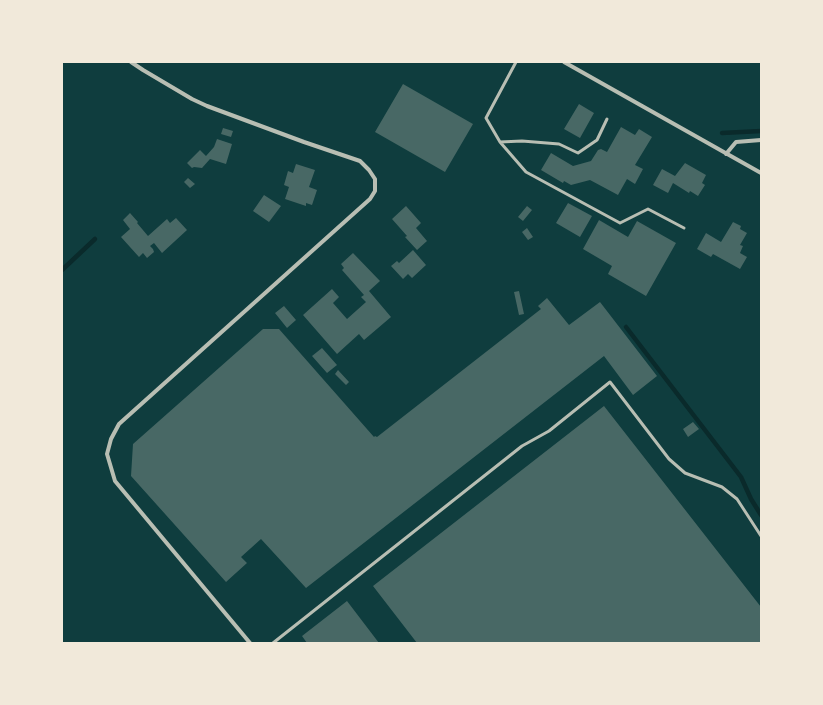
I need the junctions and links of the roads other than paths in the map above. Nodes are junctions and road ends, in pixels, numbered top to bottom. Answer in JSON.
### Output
{"nodes":[{"id":1,"x":131,"y":62,"type":"edge"},
{"id":2,"x":516,"y":62,"type":"edge"},
{"id":3,"x":564,"y":62,"type":"edge"},
{"id":4,"x":607,"y":119,"type":"dead end"},
{"id":5,"x":761,"y":140,"type":"edge"},
{"id":6,"x":500,"y":142,"type":"junction"},
{"id":7,"x":726,"y":154,"type":"junction"},
{"id":8,"x":761,"y":174,"type":"edge"},
{"id":9,"x":684,"y":228,"type":"dead end"},
{"id":10,"x":761,"y":536,"type":"edge"},
{"id":11,"x":250,"y":643,"type":"edge"},
{"id":12,"x":273,"y":643,"type":"edge"}],
"edges":[{"from":1,"to":11,"type":"street"},
{"from":2,"to":6,"type":"lane"},
{"from":3,"to":7,"type":"street"},
{"from":4,"to":6,"type":"lane"},
{"from":5,"to":7,"type":"street"},
{"from":6,"to":9,"type":"lane"},
{"from":7,"to":8,"type":"street"},
{"from":10,"to":12,"type":"lane"}]}
